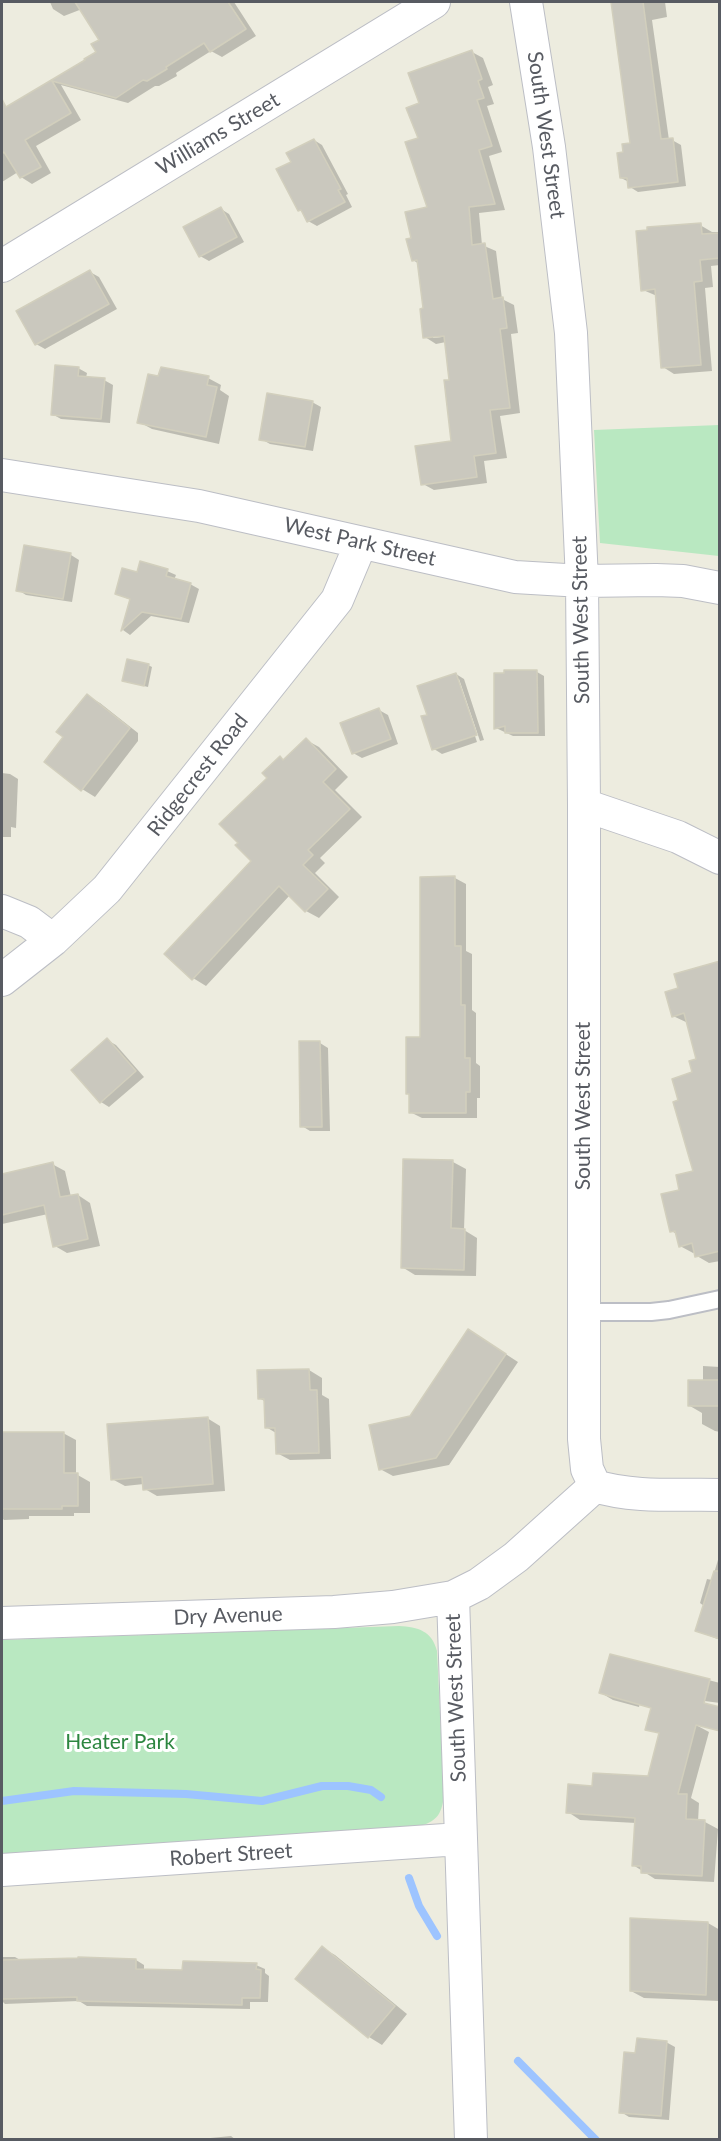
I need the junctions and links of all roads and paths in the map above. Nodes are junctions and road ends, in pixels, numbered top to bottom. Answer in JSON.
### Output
{"nodes":[{"id":1,"x":434,"y":2,"type":"edge"},
{"id":2,"x":526,"y":2,"type":"edge"},
{"id":3,"x":2,"y":266,"type":"edge"},
{"id":4,"x":2,"y":475,"type":"edge"},
{"id":5,"x":361,"y":543,"type":"junction"},
{"id":6,"x":582,"y":581,"type":"junction"},
{"id":7,"x":720,"y":588,"type":"edge"},
{"id":8,"x":584,"y":805,"type":"junction"},
{"id":9,"x":720,"y":858,"type":"edge"},
{"id":10,"x":2,"y":910,"type":"edge"},
{"id":11,"x":53,"y":940,"type":"junction"},
{"id":12,"x":2,"y":980,"type":"edge"},
{"id":13,"x":720,"y":1299,"type":"edge"},
{"id":14,"x":584,"y":1312,"type":"junction"},
{"id":15,"x":596,"y":1486,"type":"junction"},
{"id":16,"x":720,"y":1495,"type":"edge"},
{"id":17,"x":453,"y":1597,"type":"junction"},
{"id":18,"x":2,"y":1623,"type":"edge"},
{"id":19,"x":460,"y":1839,"type":"junction"},
{"id":20,"x":2,"y":1870,"type":"edge"},
{"id":21,"x":471,"y":2139,"type":"edge"}],
"edges":[{"from":1,"to":3,"type":"street","name":"Williams Street"},
{"from":2,"to":6,"type":"street","name":"South West Street"},
{"from":4,"to":5,"type":"street","name":"West Park Street"},
{"from":5,"to":6,"type":"street","name":"West Park Street"},
{"from":5,"to":11,"type":"street","name":"Ridgecrest Road"},
{"from":6,"to":7,"type":"street","name":"West Park Street"},
{"from":6,"to":8,"type":"street","name":"South West Street"},
{"from":8,"to":9,"type":"street"},
{"from":8,"to":14,"type":"street","name":"South West Street"},
{"from":10,"to":11,"type":"street"},
{"from":11,"to":12,"type":"street","name":"Ridgecrest Road"},
{"from":13,"to":14,"type":"lane"},
{"from":14,"to":15,"type":"street","name":"South West Street"},
{"from":15,"to":16,"type":"street"},
{"from":15,"to":17,"type":"street","name":"South West Street"},
{"from":17,"to":18,"type":"street","name":"Dry Avenue"},
{"from":17,"to":19,"type":"street","name":"South West Street"},
{"from":19,"to":20,"type":"street","name":"Robert Street"},
{"from":19,"to":21,"type":"street","name":"South West Street"}]}
